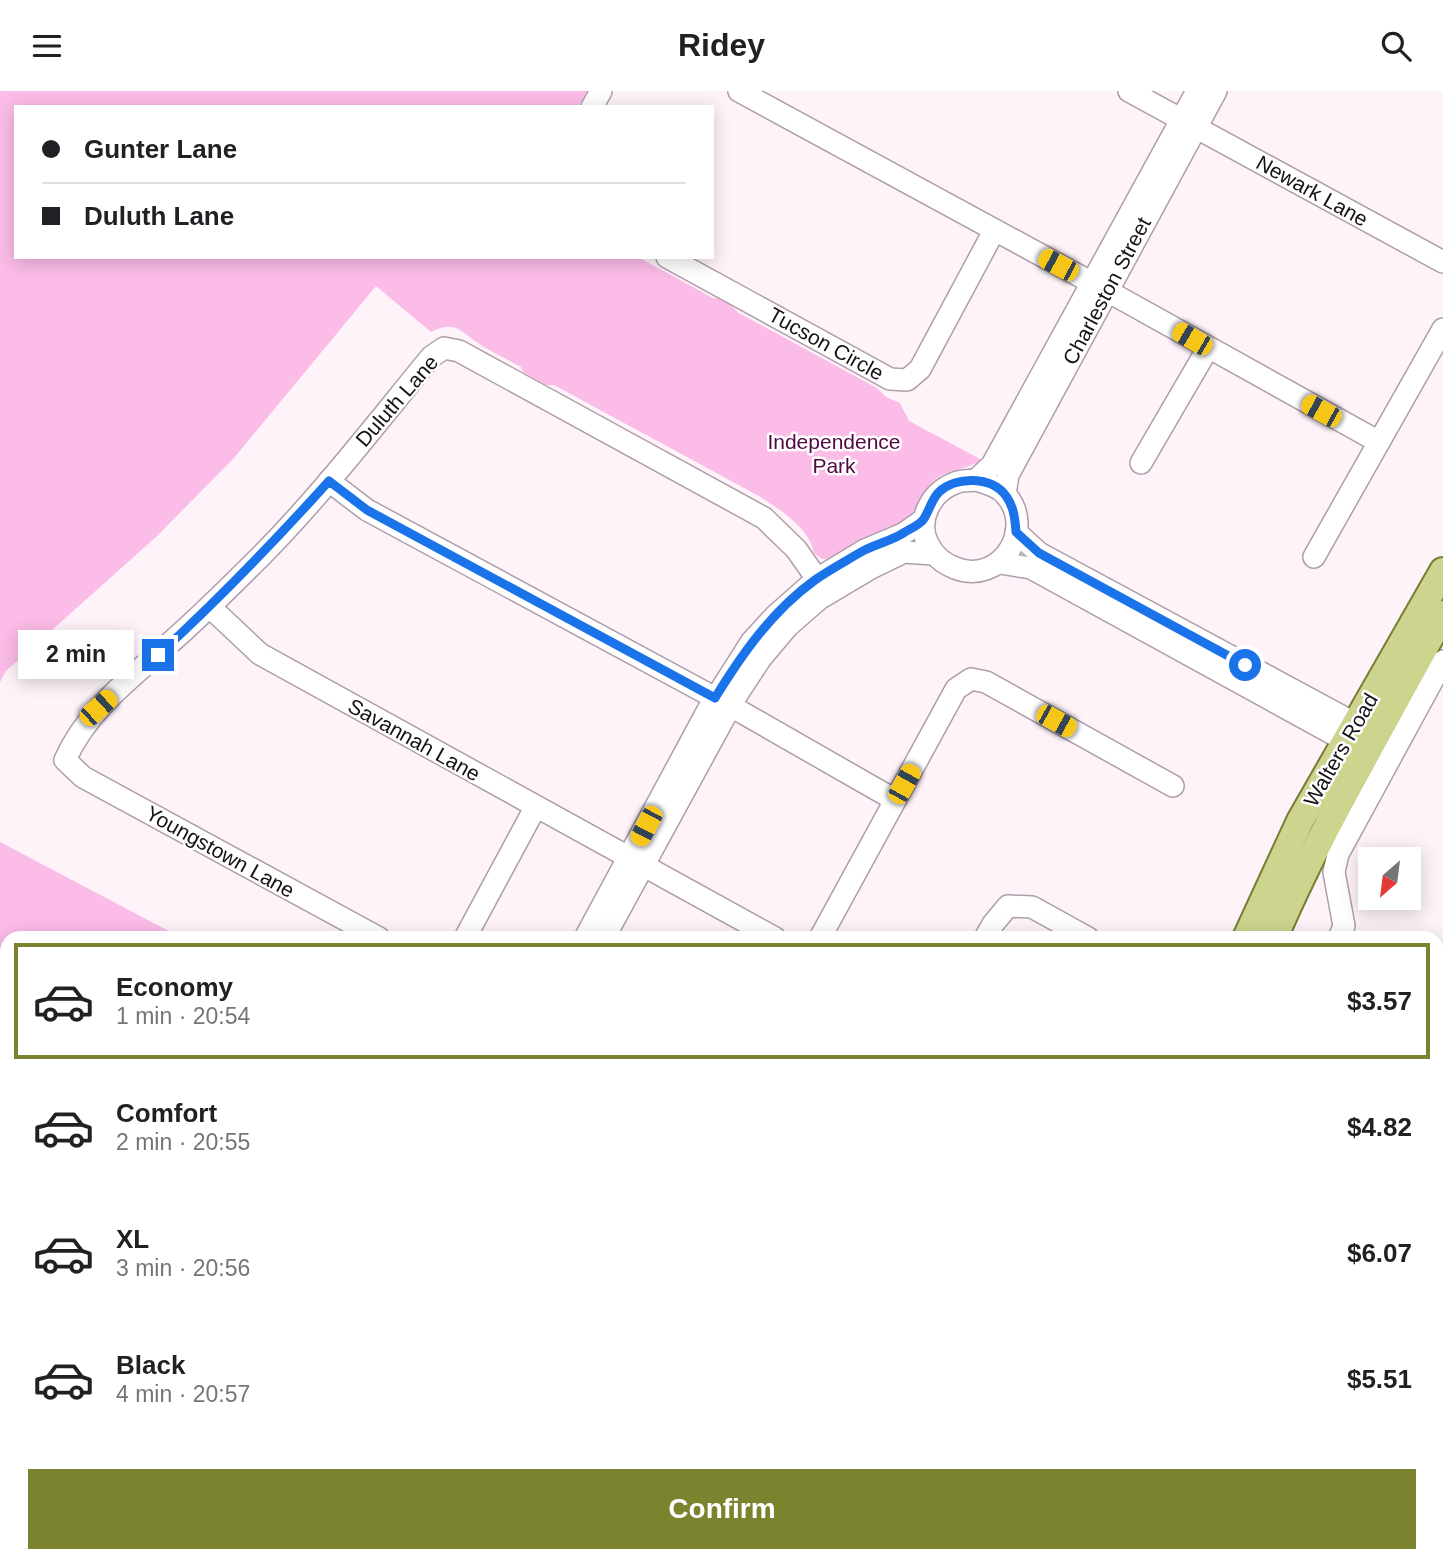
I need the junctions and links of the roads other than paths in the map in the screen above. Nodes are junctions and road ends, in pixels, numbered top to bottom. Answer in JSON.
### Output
{"nodes":[{"id":1,"x":739,"y":91,"type":"edge"},
{"id":2,"x":1129,"y":91,"type":"edge"},
{"id":3,"x":1198,"y":91,"type":"edge"},
{"id":4,"x":1216,"y":91,"type":"edge"},
{"id":5,"x":1189,"y":124,"type":"junction"},
{"id":6,"x":994,"y":231,"type":"junction"},
{"id":7,"x":671,"y":259,"type":"edge"},
{"id":8,"x":1443,"y":262,"type":"edge"},
{"id":9,"x":1100,"y":287,"type":"junction"},
{"id":10,"x":1443,"y":328,"type":"edge"},
{"id":11,"x":1208,"y":348,"type":"junction"},
{"id":12,"x":1379,"y":442,"type":"junction"},
{"id":13,"x":1141,"y":463,"type":"dead end"},
{"id":14,"x":976,"y":480,"type":"junction"},
{"id":15,"x":329,"y":481,"type":"junction"},
{"id":16,"x":1005,"y":494,"type":"junction"},
{"id":17,"x":923,"y":520,"type":"junction"},
{"id":18,"x":1016,"y":532,"type":"junction"},
{"id":19,"x":933,"y":554,"type":"junction"},
{"id":20,"x":1314,"y":557,"type":"dead end"},
{"id":21,"x":1000,"y":563,"type":"junction"},
{"id":22,"x":1443,"y":571,"type":"edge"},
{"id":23,"x":822,"y":586,"type":"junction"},
{"id":24,"x":210,"y":607,"type":"junction"},
{"id":25,"x":1443,"y":614,"type":"edge"},
{"id":26,"x":1443,"y":661,"type":"edge"},
{"id":27,"x":722,"y":703,"type":"junction"},
{"id":28,"x":1351,"y":732,"type":"junction"},
{"id":29,"x":65,"y":760,"type":"joint"},
{"id":30,"x":1173,"y":786,"type":"dead end"},
{"id":31,"x":895,"y":800,"type":"junction"},
{"id":32,"x":535,"y":808,"type":"junction"},
{"id":33,"x":636,"y":862,"type":"junction"},
{"id":34,"x":366,"y":931,"type":"edge"},
{"id":35,"x":469,"y":931,"type":"edge"},
{"id":36,"x":590,"y":931,"type":"edge"},
{"id":37,"x":607,"y":931,"type":"edge"},
{"id":38,"x":762,"y":931,"type":"edge"},
{"id":39,"x":824,"y":931,"type":"edge"},
{"id":40,"x":989,"y":931,"type":"edge"},
{"id":41,"x":1075,"y":931,"type":"edge"},
{"id":42,"x":1259,"y":931,"type":"edge"},
{"id":43,"x":1262,"y":931,"type":"edge"},
{"id":44,"x":1342,"y":931,"type":"edge"}],
"edges":[{"from":1,"to":6,"type":"street"},
{"from":2,"to":5,"type":"street","name":"Newark Lane"},
{"from":3,"to":5,"type":"street","name":"Charleston Street"},
{"from":4,"to":5,"type":"street","name":"Charleston Street"},
{"from":5,"to":8,"type":"street","name":"Newark Lane"},
{"from":5,"to":9,"type":"street","name":"Charleston Street"},
{"from":6,"to":7,"type":"street","name":"Tucson Circle"},
{"from":6,"to":9,"type":"street"},
{"from":9,"to":11,"type":"street"},
{"from":9,"to":14,"type":"street","name":"Charleston Street"},
{"from":9,"to":16,"type":"street","name":"Charleston Street"},
{"from":10,"to":12,"type":"street"},
{"from":11,"to":12,"type":"street"},
{"from":11,"to":13,"type":"street"},
{"from":12,"to":20,"type":"street"},
{"from":14,"to":16,"type":"street"},
{"from":14,"to":17,"type":"street"},
{"from":15,"to":23,"type":"street","name":"Duluth Lane"},
{"from":15,"to":24,"type":"street","name":"Duluth Lane"},
{"from":15,"to":27,"type":"street"},
{"from":16,"to":18,"type":"street"},
{"from":17,"to":19,"type":"street"},
{"from":17,"to":23,"type":"street"},
{"from":18,"to":21,"type":"street"},
{"from":18,"to":28,"type":"street"},
{"from":19,"to":21,"type":"street"},
{"from":19,"to":23,"type":"street"},
{"from":21,"to":28,"type":"street"},
{"from":22,"to":28,"type":"main road","name":"Walters Road"},
{"from":23,"to":27,"type":"street"},
{"from":24,"to":29,"type":"street","name":"Duluth Lane"},
{"from":24,"to":32,"type":"street","name":"Savannah Lane"},
{"from":25,"to":43,"type":"main road","name":"Walters Road"},
{"from":26,"to":44,"type":"street"},
{"from":27,"to":31,"type":"street"},
{"from":27,"to":33,"type":"street"},
{"from":28,"to":42,"type":"main road","name":"Walters Road"},
{"from":29,"to":34,"type":"street","name":"Youngstown Lane"},
{"from":30,"to":31,"type":"street"},
{"from":31,"to":39,"type":"street"},
{"from":32,"to":33,"type":"street","name":"Savannah Lane"},
{"from":32,"to":35,"type":"street"},
{"from":33,"to":36,"type":"street"},
{"from":33,"to":37,"type":"street"},
{"from":33,"to":38,"type":"street","name":"Savannah Lane"},
{"from":40,"to":41,"type":"street"}]}
